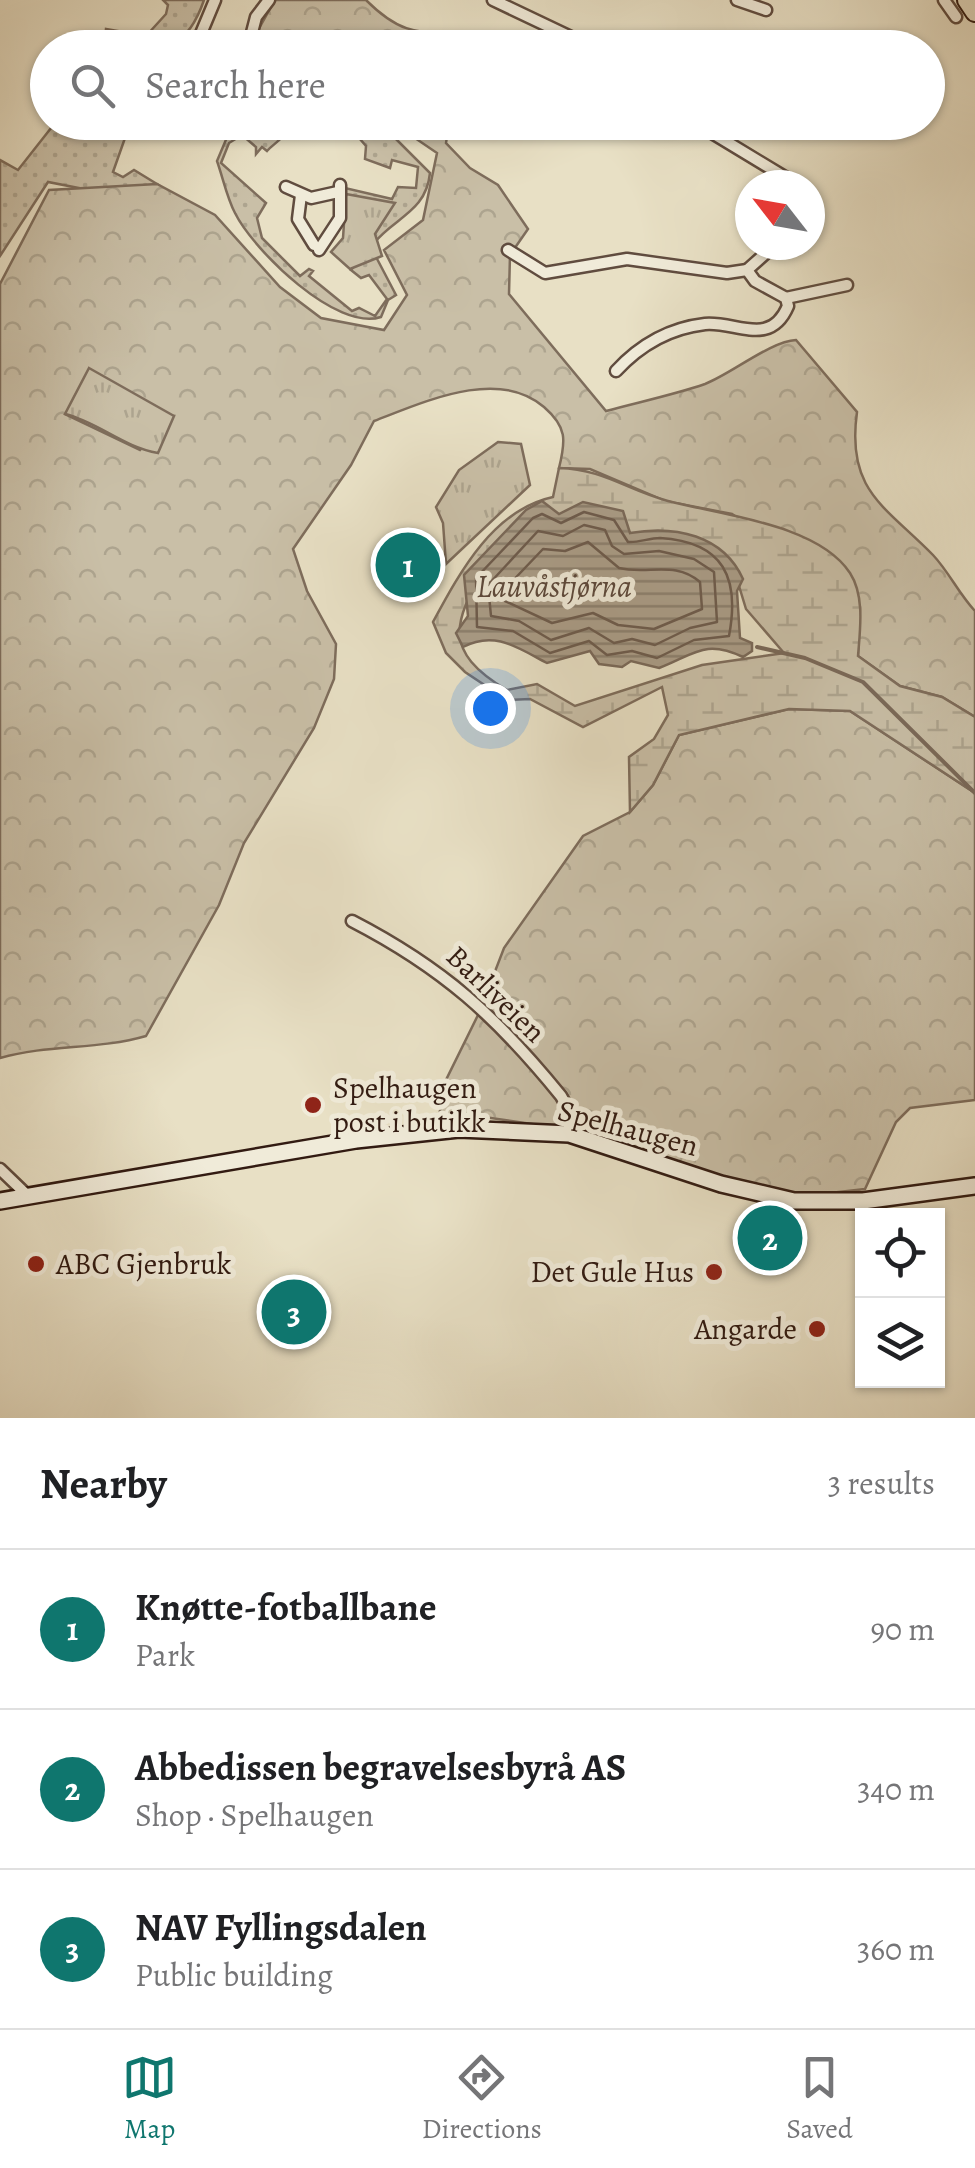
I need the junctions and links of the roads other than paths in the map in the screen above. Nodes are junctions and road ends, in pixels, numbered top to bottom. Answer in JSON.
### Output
{"nodes":[{"id":1,"x":215,"y":0,"type":"edge"},
{"id":2,"x":270,"y":0,"type":"edge"},
{"id":3,"x":493,"y":0,"type":"edge"},
{"id":4,"x":737,"y":0,"type":"edge"},
{"id":5,"x":944,"y":0,"type":"edge"},
{"id":6,"x":967,"y":0,"type":"edge"},
{"id":7,"x":766,"y":10,"type":"dead end"},
{"id":8,"x":975,"y":12,"type":"edge"},
{"id":9,"x":956,"y":17,"type":"dead end"},
{"id":10,"x":202,"y":30,"type":"edge"},
{"id":11,"x":253,"y":30,"type":"edge"},
{"id":12,"x":556,"y":30,"type":"edge"},
{"id":13,"x":721,"y":140,"type":"edge"},
{"id":14,"x":772,"y":170,"type":"edge"},
{"id":15,"x":286,"y":187,"type":"dead end"},
{"id":16,"x":301,"y":195,"type":"junction"},
{"id":17,"x":508,"y":250,"type":"dead end"},
{"id":18,"x":758,"y":260,"type":"edge"},
{"id":19,"x":746,"y":270,"type":"junction"},
{"id":20,"x":847,"y":285,"type":"dead end"},
{"id":21,"x":786,"y":298,"type":"junction"},
{"id":22,"x":616,"y":370,"type":"dead end"},
{"id":23,"x":352,"y":920,"type":"dead end"},
{"id":24,"x":570,"y":1134,"type":"junction"},
{"id":25,"x":0,"y":1169,"type":"edge"},
{"id":26,"x":975,"y":1186,"type":"edge"},
{"id":27,"x":27,"y":1196,"type":"junction"},
{"id":28,"x":0,"y":1201,"type":"edge"}],
"edges":[{"from":1,"to":10,"type":"street"},
{"from":2,"to":11,"type":"street"},
{"from":3,"to":12,"type":"street"},
{"from":4,"to":7,"type":"street"},
{"from":5,"to":9,"type":"street"},
{"from":6,"to":8,"type":"main road"},
{"from":13,"to":14,"type":"street"},
{"from":15,"to":16,"type":"street"},
{"from":16,"to":16,"type":"street"},
{"from":17,"to":19,"type":"street"},
{"from":18,"to":19,"type":"street"},
{"from":19,"to":21,"type":"street"},
{"from":20,"to":21,"type":"street"},
{"from":21,"to":22,"type":"street"},
{"from":23,"to":24,"type":"street","name":"Barliveien"},
{"from":24,"to":26,"type":"main road","name":"Spelhaugen"},
{"from":24,"to":27,"type":"main road","name":"Spelhaugen"},
{"from":25,"to":27,"type":"street"},
{"from":27,"to":28,"type":"main road","name":"Spelhaugen"}]}
